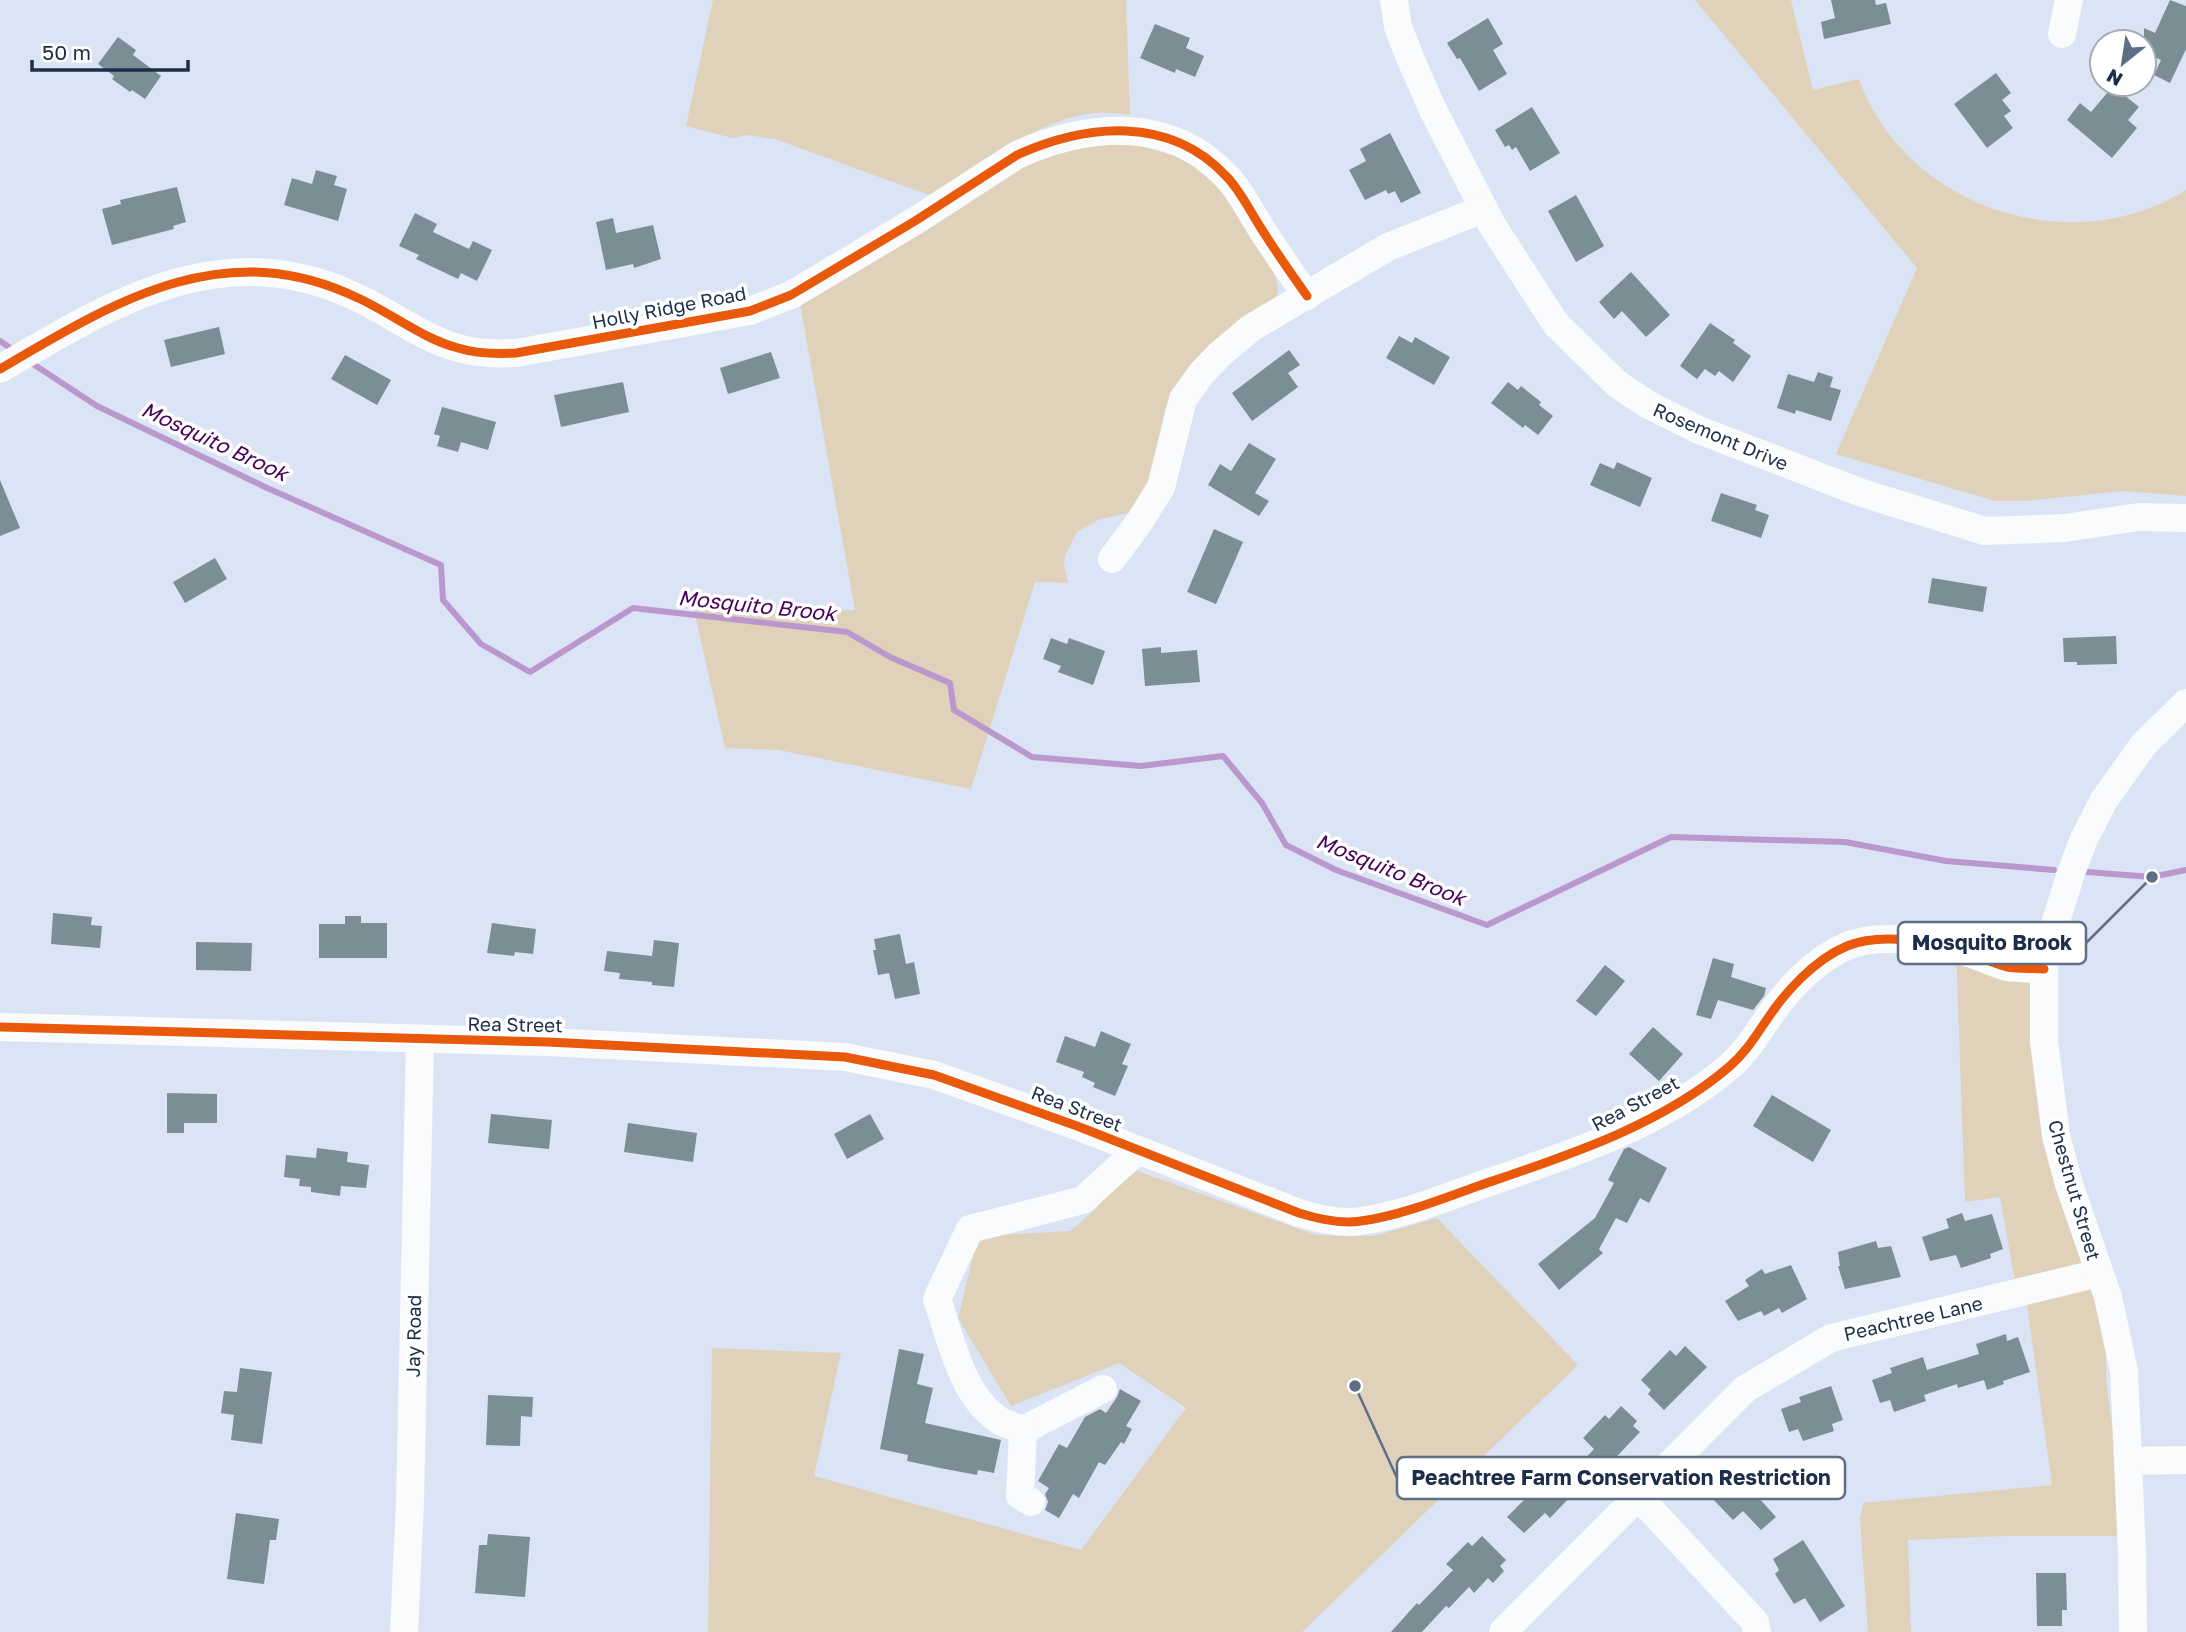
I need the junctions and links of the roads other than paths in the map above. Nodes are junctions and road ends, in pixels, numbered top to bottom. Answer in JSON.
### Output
{"nodes":[{"id":1,"x":1394,"y":0,"type":"edge"},
{"id":2,"x":2069,"y":0,"type":"edge"},
{"id":3,"x":2062,"y":34,"type":"dead end"},
{"id":4,"x":1483,"y":209,"type":"junction"},
{"id":5,"x":1307,"y":296,"type":"junction"},
{"id":6,"x":4,"y":367,"type":"edge"},
{"id":7,"x":2186,"y":518,"type":"edge"},
{"id":8,"x":1112,"y":559,"type":"dead end"},
{"id":9,"x":2186,"y":703,"type":"edge"},
{"id":10,"x":2044,"y":969,"type":"junction"},
{"id":11,"x":0,"y":1027,"type":"edge"},
{"id":12,"x":420,"y":1040,"type":"junction"},
{"id":13,"x":1138,"y":1150,"type":"junction"},
{"id":14,"x":2099,"y":1273,"type":"junction"},
{"id":15,"x":1102,"y":1390,"type":"dead end"},
{"id":16,"x":1023,"y":1430,"type":"junction"},
{"id":17,"x":2186,"y":1460,"type":"edge"},
{"id":18,"x":2129,"y":1461,"type":"junction"},
{"id":19,"x":1638,"y":1496,"type":"junction"},
{"id":20,"x":1031,"y":1502,"type":"dead end"},
{"id":21,"x":1512,"y":1629,"type":"edge"},
{"id":22,"x":404,"y":1632,"type":"edge"},
{"id":23,"x":1757,"y":1632,"type":"edge"},
{"id":24,"x":2133,"y":1632,"type":"edge"}],
"edges":[{"from":1,"to":4,"type":"street","name":"Rosemont Drive"},
{"from":2,"to":3,"type":"street"},
{"from":4,"to":5,"type":"street"},
{"from":4,"to":7,"type":"street","name":"Rosemont Drive"},
{"from":5,"to":6,"type":"street","name":"Holly Ridge Road"},
{"from":5,"to":8,"type":"street"},
{"from":9,"to":10,"type":"street","name":"Chestnut Street"},
{"from":10,"to":13,"type":"street","name":"Rea Street"},
{"from":10,"to":14,"type":"street","name":"Chestnut Street"},
{"from":11,"to":12,"type":"street","name":"Rea Street"},
{"from":12,"to":13,"type":"street","name":"Rea Street"},
{"from":12,"to":22,"type":"street","name":"Jay Road"},
{"from":13,"to":16,"type":"street"},
{"from":14,"to":18,"type":"street","name":"Chestnut Street"},
{"from":14,"to":19,"type":"street","name":"Peachtree Lane"},
{"from":15,"to":16,"type":"street"},
{"from":16,"to":20,"type":"street"},
{"from":17,"to":18,"type":"street"},
{"from":18,"to":24,"type":"street","name":"Chestnut Street"},
{"from":19,"to":21,"type":"street","name":"Peachtree Lane"},
{"from":19,"to":23,"type":"street"}]}
